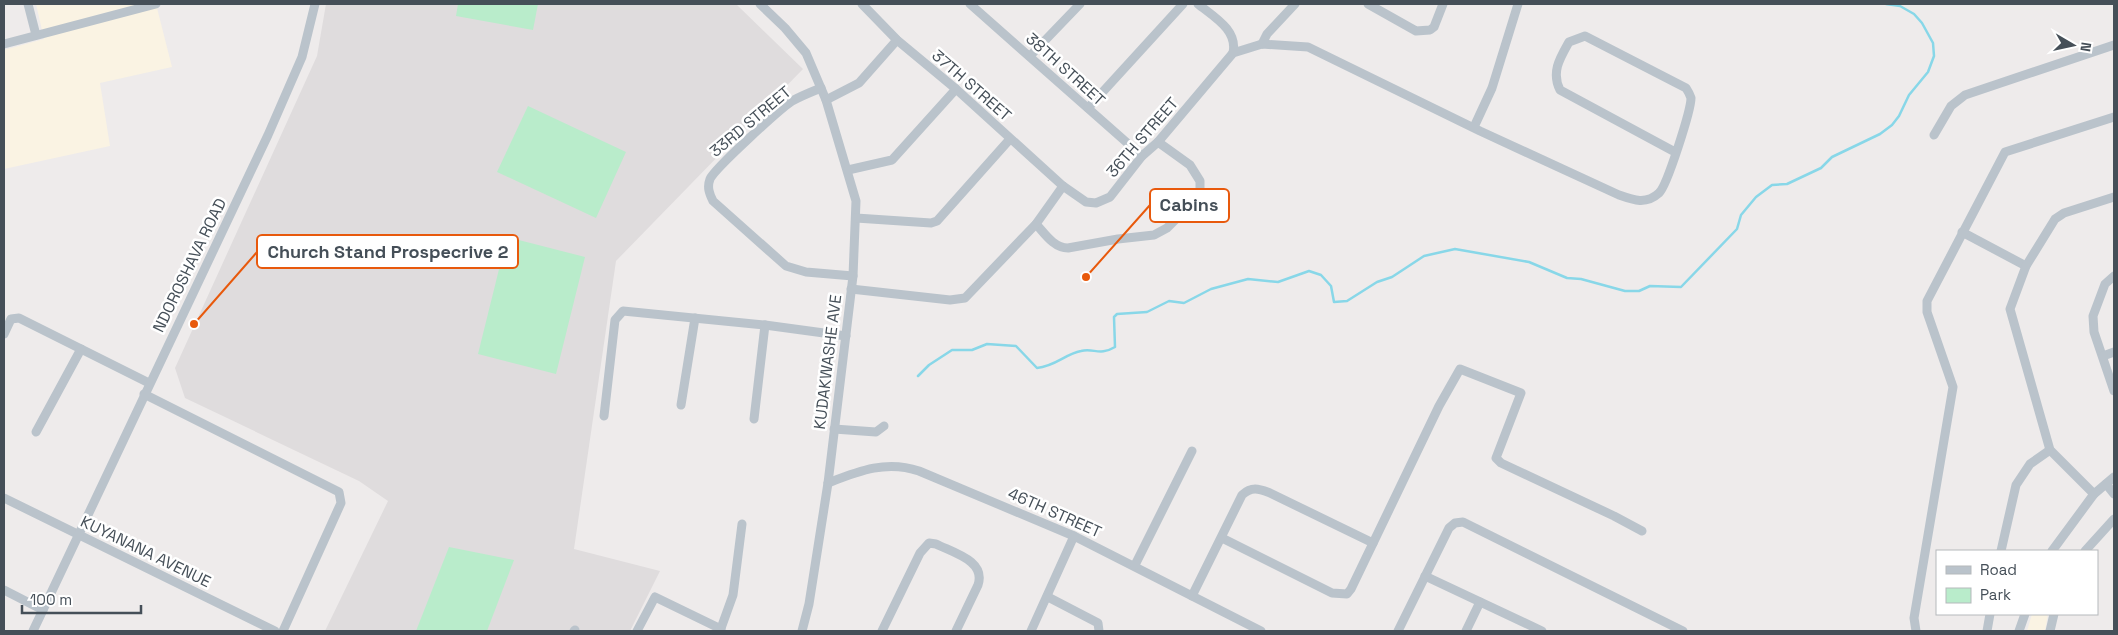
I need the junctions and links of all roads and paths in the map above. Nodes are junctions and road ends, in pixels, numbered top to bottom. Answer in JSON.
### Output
{"nodes":[{"id":1,"x":28,"y":4,"type":"edge"},
{"id":2,"x":156,"y":4,"type":"edge"},
{"id":3,"x":315,"y":4,"type":"edge"},
{"id":4,"x":760,"y":4,"type":"edge"},
{"id":5,"x":862,"y":4,"type":"edge"},
{"id":6,"x":1080,"y":4,"type":"edge"},
{"id":7,"x":1183,"y":4,"type":"edge"},
{"id":8,"x":1198,"y":4,"type":"edge"},
{"id":9,"x":1295,"y":4,"type":"edge"},
{"id":10,"x":1368,"y":4,"type":"edge"},
{"id":11,"x":1443,"y":4,"type":"edge"},
{"id":12,"x":1518,"y":4,"type":"edge"},
{"id":13,"x":974,"y":5,"type":"edge"},
{"id":14,"x":873,"y":7,"type":"edge"},
{"id":15,"x":36,"y":35,"type":"junction"},
{"id":16,"x":897,"y":40,"type":"junction"},
{"id":17,"x":4,"y":44,"type":"edge"},
{"id":18,"x":1262,"y":44,"type":"junction"},
{"id":19,"x":2114,"y":45,"type":"edge"},
{"id":20,"x":1233,"y":53,"type":"junction"},
{"id":21,"x":1030,"y":56,"type":"junction"},
{"id":22,"x":821,"y":88,"type":"junction"},
{"id":23,"x":956,"y":89,"type":"junction"},
{"id":24,"x":826,"y":100,"type":"junction"},
{"id":25,"x":1088,"y":108,"type":"junction"},
{"id":26,"x":2114,"y":117,"type":"edge"},
{"id":27,"x":1474,"y":127,"type":"junction"},
{"id":28,"x":1934,"y":135,"type":"dead end"},
{"id":29,"x":1010,"y":139,"type":"junction"},
{"id":30,"x":1158,"y":142,"type":"junction"},
{"id":31,"x":1675,"y":152,"type":"junction"},
{"id":32,"x":1142,"y":156,"type":"junction"},
{"id":33,"x":848,"y":170,"type":"junction"},
{"id":34,"x":1063,"y":186,"type":"junction"},
{"id":35,"x":2114,"y":197,"type":"edge"},
{"id":36,"x":856,"y":218,"type":"junction"},
{"id":37,"x":1036,"y":224,"type":"junction"},
{"id":38,"x":1962,"y":232,"type":"junction"},
{"id":39,"x":2026,"y":266,"type":"junction"},
{"id":40,"x":853,"y":276,"type":"junction"},
{"id":41,"x":2114,"y":276,"type":"edge"},
{"id":42,"x":851,"y":289,"type":"junction"},
{"id":43,"x":695,"y":318,"type":"junction"},
{"id":44,"x":765,"y":325,"type":"junction"},
{"id":45,"x":4,"y":334,"type":"edge"},
{"id":46,"x":846,"y":336,"type":"junction"},
{"id":47,"x":81,"y":349,"type":"junction"},
{"id":48,"x":2114,"y":352,"type":"edge"},
{"id":49,"x":2103,"y":356,"type":"junction"},
{"id":50,"x":149,"y":382,"type":"junction"},
{"id":51,"x":2114,"y":391,"type":"edge"},
{"id":52,"x":144,"y":394,"type":"junction"},
{"id":53,"x":681,"y":406,"type":"dead end"},
{"id":54,"x":604,"y":416,"type":"dead end"},
{"id":55,"x":754,"y":419,"type":"dead end"},
{"id":56,"x":884,"y":426,"type":"dead end"},
{"id":57,"x":834,"y":429,"type":"junction"},
{"id":58,"x":36,"y":432,"type":"dead end"},
{"id":59,"x":2050,"y":450,"type":"junction"},
{"id":60,"x":1192,"y":451,"type":"dead end"},
{"id":61,"x":2114,"y":477,"type":"edge"},
{"id":62,"x":828,"y":483,"type":"junction"},
{"id":63,"x":2106,"y":484,"type":"junction"},
{"id":64,"x":2094,"y":494,"type":"junction"},
{"id":65,"x":2114,"y":494,"type":"edge"},
{"id":66,"x":4,"y":498,"type":"edge"},
{"id":67,"x":2114,"y":519,"type":"edge"},
{"id":68,"x":742,"y":524,"type":"dead end"},
{"id":69,"x":1642,"y":531,"type":"dead end"},
{"id":70,"x":79,"y":535,"type":"junction"},
{"id":71,"x":1074,"y":536,"type":"junction"},
{"id":72,"x":1222,"y":538,"type":"junction"},
{"id":73,"x":1372,"y":543,"type":"junction"},
{"id":74,"x":2001,"y":550,"type":"edge"},
{"id":75,"x":2053,"y":550,"type":"edge"},
{"id":76,"x":2086,"y":550,"type":"edge"},
{"id":77,"x":1135,"y":565,"type":"junction"},
{"id":78,"x":1425,"y":576,"type":"junction"},
{"id":79,"x":4,"y":590,"type":"edge"},
{"id":80,"x":1048,"y":596,"type":"junction"},
{"id":81,"x":1192,"y":596,"type":"junction"},
{"id":82,"x":1480,"y":602,"type":"junction"},
{"id":83,"x":43,"y":610,"type":"junction"},
{"id":84,"x":1990,"y":615,"type":"edge"},
{"id":85,"x":2025,"y":615,"type":"edge"},
{"id":86,"x":2054,"y":615,"type":"edge"},
{"id":87,"x":720,"y":630,"type":"edge"},
{"id":88,"x":33,"y":631,"type":"edge"},
{"id":89,"x":275,"y":631,"type":"edge"},
{"id":90,"x":283,"y":631,"type":"edge"},
{"id":91,"x":637,"y":631,"type":"edge"},
{"id":92,"x":802,"y":631,"type":"edge"},
{"id":93,"x":882,"y":631,"type":"edge"},
{"id":94,"x":956,"y":631,"type":"edge"},
{"id":95,"x":1031,"y":631,"type":"edge"},
{"id":96,"x":1099,"y":631,"type":"edge"},
{"id":97,"x":1261,"y":631,"type":"edge"},
{"id":98,"x":1398,"y":631,"type":"edge"},
{"id":99,"x":1466,"y":631,"type":"edge"},
{"id":100,"x":1542,"y":631,"type":"edge"},
{"id":101,"x":1683,"y":631,"type":"edge"},
{"id":102,"x":1916,"y":631,"type":"edge"},
{"id":103,"x":1987,"y":631,"type":"edge"},
{"id":104,"x":2019,"y":631,"type":"edge"},
{"id":105,"x":2050,"y":631,"type":"edge"}],
"edges":[{"from":1,"to":15,"type":"street"},
{"from":2,"to":15,"type":"street"},
{"from":3,"to":50,"type":"street","name":"NDOROSHAVA ROAD"},
{"from":4,"to":22,"type":"street","name":"KUDAKWASHE AVE"},
{"from":5,"to":14,"type":"street","name":"37TH STREET"},
{"from":6,"to":21,"type":"street"},
{"from":7,"to":25,"type":"street"},
{"from":8,"to":20,"type":"street"},
{"from":9,"to":18,"type":"street"},
{"from":10,"to":11,"type":"street"},
{"from":12,"to":27,"type":"street"},
{"from":13,"to":21,"type":"street","name":"38TH STREET"},
{"from":14,"to":16,"type":"street","name":"37TH STREET"},
{"from":15,"to":17,"type":"street"},
{"from":16,"to":23,"type":"street","name":"37TH STREET"},
{"from":16,"to":24,"type":"street"},
{"from":18,"to":20,"type":"street"},
{"from":18,"to":27,"type":"street"},
{"from":19,"to":28,"type":"street"},
{"from":20,"to":30,"type":"street","name":"36TH STREET"},
{"from":21,"to":25,"type":"street","name":"38TH STREET"},
{"from":22,"to":24,"type":"street","name":"KUDAKWASHE AVE"},
{"from":22,"to":40,"type":"street","name":"33RD STREET"},
{"from":23,"to":29,"type":"street","name":"37TH STREET"},
{"from":23,"to":33,"type":"street"},
{"from":24,"to":33,"type":"street","name":"KUDAKWASHE AVE"},
{"from":25,"to":32,"type":"street","name":"38TH STREET"},
{"from":26,"to":38,"type":"street"},
{"from":27,"to":31,"type":"street"},
{"from":29,"to":34,"type":"street","name":"37TH STREET"},
{"from":29,"to":36,"type":"street"},
{"from":30,"to":32,"type":"street","name":"36TH STREET"},
{"from":30,"to":37,"type":"street"},
{"from":31,"to":31,"type":"street"},
{"from":32,"to":34,"type":"street","name":"36TH STREET"},
{"from":33,"to":36,"type":"street","name":"KUDAKWASHE AVE"},
{"from":34,"to":37,"type":"street"},
{"from":35,"to":39,"type":"street"},
{"from":36,"to":40,"type":"street","name":"KUDAKWASHE AVE"},
{"from":37,"to":42,"type":"street"},
{"from":38,"to":39,"type":"street"},
{"from":38,"to":102,"type":"street"},
{"from":39,"to":59,"type":"street"},
{"from":40,"to":42,"type":"street","name":"KUDAKWASHE AVE"},
{"from":41,"to":49,"type":"street"},
{"from":42,"to":46,"type":"street","name":"KUDAKWASHE AVE"},
{"from":43,"to":44,"type":"street"},
{"from":43,"to":53,"type":"street"},
{"from":43,"to":54,"type":"street"},
{"from":44,"to":46,"type":"street"},
{"from":44,"to":55,"type":"street"},
{"from":45,"to":47,"type":"street"},
{"from":46,"to":57,"type":"street","name":"KUDAKWASHE AVE"},
{"from":47,"to":50,"type":"street"},
{"from":47,"to":58,"type":"street"},
{"from":48,"to":49,"type":"street"},
{"from":49,"to":51,"type":"street"},
{"from":50,"to":52,"type":"street","name":"NDOROSHAVA ROAD"},
{"from":52,"to":70,"type":"street","name":"NDOROSHAVA ROAD"},
{"from":52,"to":90,"type":"street"},
{"from":56,"to":57,"type":"street"},
{"from":57,"to":62,"type":"street","name":"KUDAKWASHE AVE"},
{"from":59,"to":64,"type":"street"},
{"from":59,"to":74,"type":"street"},
{"from":60,"to":77,"type":"street"},
{"from":61,"to":63,"type":"street"},
{"from":62,"to":71,"type":"street","name":"46TH STREET"},
{"from":62,"to":92,"type":"street","name":"KUDAKWASHE AVE"},
{"from":63,"to":64,"type":"street"},
{"from":63,"to":65,"type":"street"},
{"from":64,"to":75,"type":"street"},
{"from":66,"to":70,"type":"street","name":"KUYANANA AVENUE"},
{"from":67,"to":76,"type":"street"},
{"from":68,"to":87,"type":"street"},
{"from":69,"to":73,"type":"street"},
{"from":70,"to":83,"type":"street","name":"NDOROSHAVA ROAD"},
{"from":70,"to":89,"type":"street","name":"KUYANANA AVENUE"},
{"from":71,"to":77,"type":"street","name":"46TH STREET"},
{"from":71,"to":80,"type":"street"},
{"from":72,"to":73,"type":"street"},
{"from":72,"to":73,"type":"street"},
{"from":72,"to":81,"type":"street"},
{"from":77,"to":81,"type":"street","name":"46TH STREET"},
{"from":78,"to":82,"type":"street"},
{"from":78,"to":98,"type":"street"},
{"from":78,"to":101,"type":"street"},
{"from":79,"to":83,"type":"street"},
{"from":80,"to":95,"type":"street"},
{"from":80,"to":96,"type":"street"},
{"from":81,"to":97,"type":"street","name":"46TH STREET"},
{"from":82,"to":99,"type":"street"},
{"from":82,"to":100,"type":"street"},
{"from":83,"to":88,"type":"street","name":"NDOROSHAVA ROAD"},
{"from":84,"to":103,"type":"street"},
{"from":85,"to":104,"type":"street"},
{"from":86,"to":105,"type":"street"},
{"from":87,"to":91,"type":"street"},
{"from":93,"to":94,"type":"street"}]}
